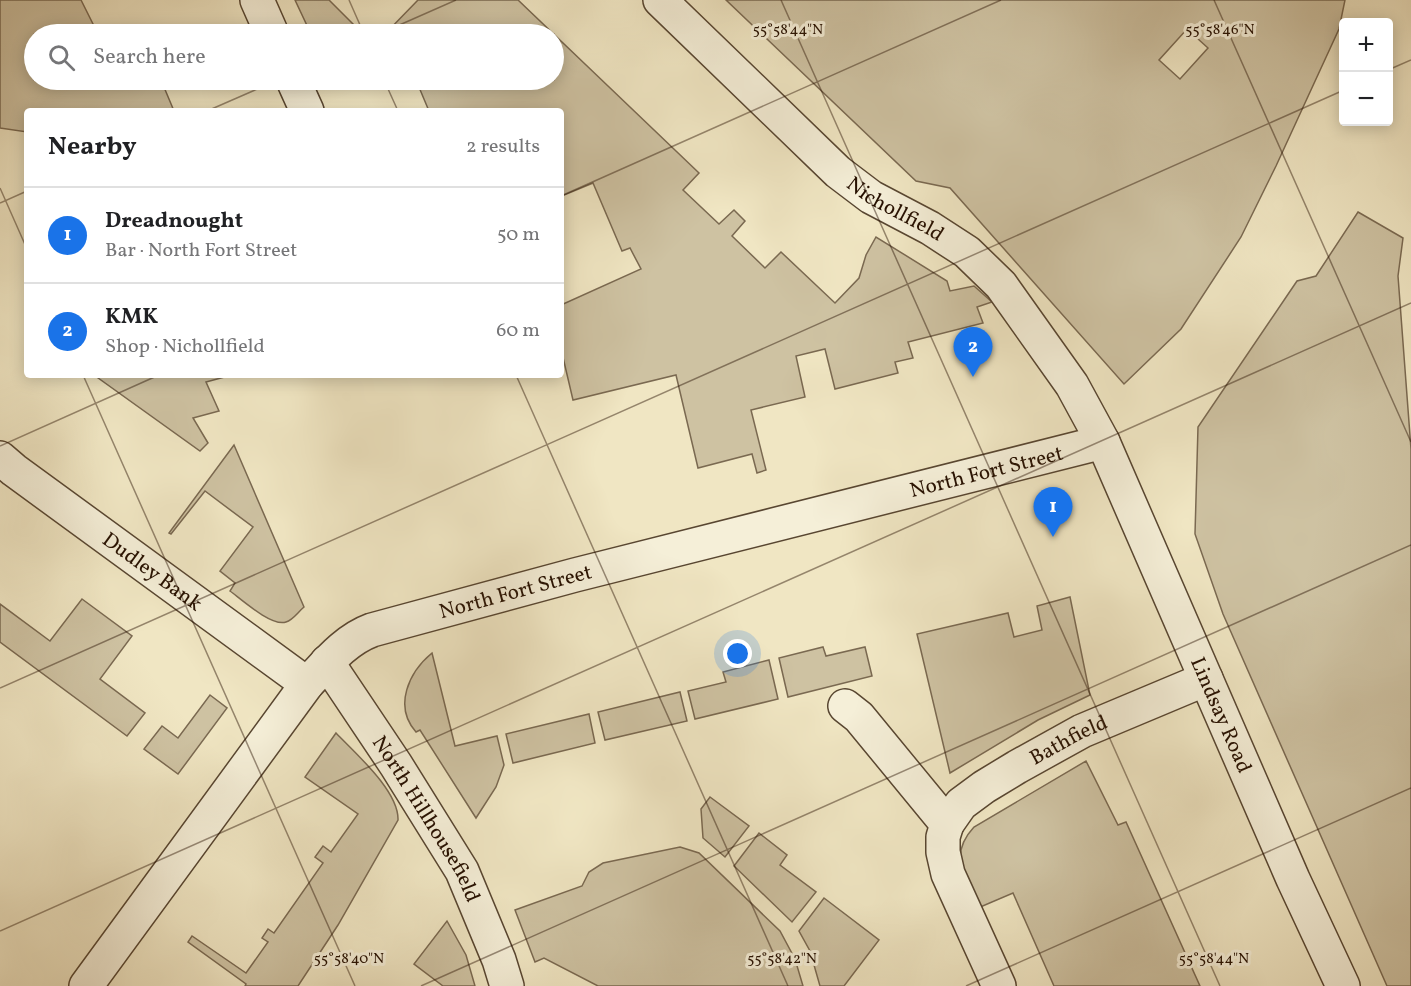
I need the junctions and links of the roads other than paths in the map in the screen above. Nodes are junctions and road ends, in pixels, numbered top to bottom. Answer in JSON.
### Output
{"nodes":[{"id":1,"x":257,"y":0,"type":"edge"},
{"id":2,"x":660,"y":0,"type":"edge"},
{"id":3,"x":268,"y":24,"type":"edge"},
{"id":4,"x":298,"y":90,"type":"edge"},
{"id":5,"x":306,"y":108,"type":"edge"},
{"id":6,"x":1103,"y":442,"type":"junction"},
{"id":7,"x":0,"y":458,"type":"edge"},
{"id":8,"x":317,"y":673,"type":"junction"},
{"id":9,"x":1206,"y":679,"type":"junction"},
{"id":10,"x":845,"y":706,"type":"dead end"},
{"id":11,"x":948,"y":824,"type":"junction"},
{"id":12,"x":86,"y":986,"type":"edge"},
{"id":13,"x":507,"y":986,"type":"edge"},
{"id":14,"x":999,"y":986,"type":"edge"},
{"id":15,"x":1343,"y":986,"type":"edge"}],
"edges":[{"from":1,"to":3,"type":"street"},
{"from":2,"to":6,"type":"street","name":"Nichollfield"},
{"from":4,"to":5,"type":"street"},
{"from":6,"to":8,"type":"street","name":"North Fort Street"},
{"from":6,"to":9,"type":"street","name":"Lindsay Road"},
{"from":7,"to":8,"type":"street","name":"Dudley Bank"},
{"from":8,"to":12,"type":"street","name":"North Fort Street"},
{"from":8,"to":13,"type":"street","name":"North Hillhousefield"},
{"from":9,"to":11,"type":"street","name":"Bathfield"},
{"from":9,"to":15,"type":"street","name":"Lindsay Road"},
{"from":10,"to":11,"type":"street"},
{"from":11,"to":14,"type":"street","name":"Bathfield"}]}
